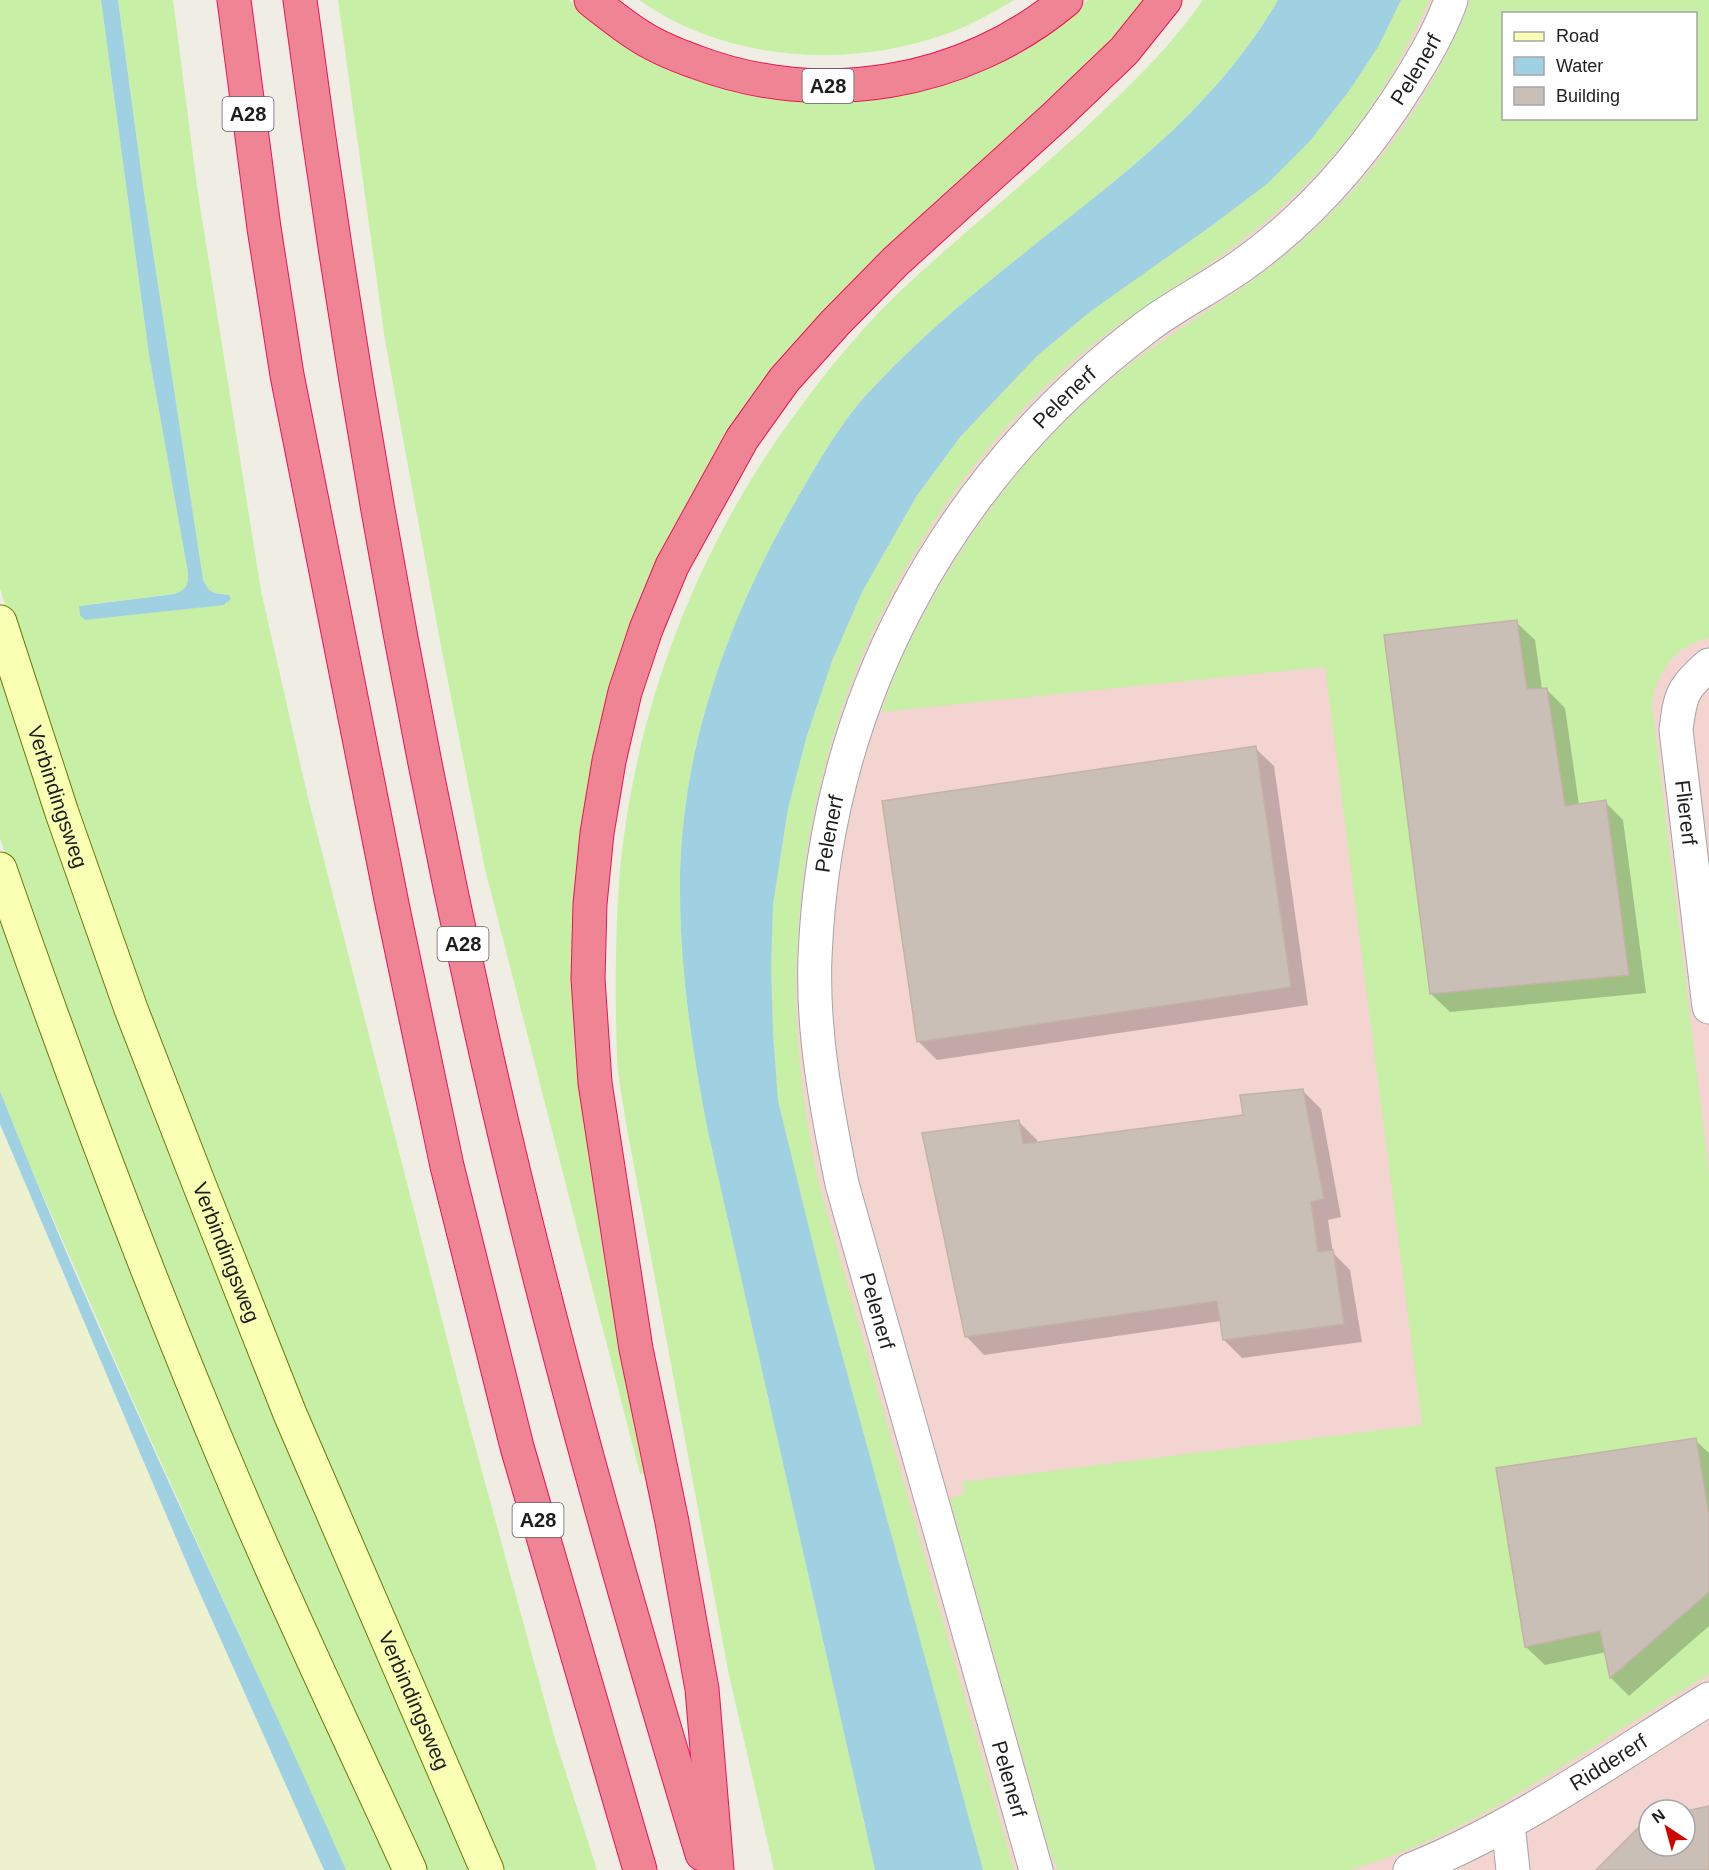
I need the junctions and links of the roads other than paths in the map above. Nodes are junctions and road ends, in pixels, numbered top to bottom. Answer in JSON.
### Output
{"nodes":[{"id":1,"x":234,"y":0,"type":"edge"},
{"id":2,"x":300,"y":0,"type":"edge"},
{"id":3,"x":591,"y":0,"type":"edge"},
{"id":4,"x":1066,"y":0,"type":"edge"},
{"id":5,"x":1165,"y":0,"type":"edge"},
{"id":6,"x":1451,"y":0,"type":"edge"},
{"id":7,"x":0,"y":622,"type":"edge"},
{"id":8,"x":1709,"y":665,"type":"edge"},
{"id":9,"x":0,"y":869,"type":"edge"},
{"id":10,"x":1709,"y":1007,"type":"edge"},
{"id":11,"x":1709,"y":1700,"type":"edge"},
{"id":12,"x":1508,"y":1824,"type":"junction"},
{"id":13,"x":410,"y":1870,"type":"edge"},
{"id":14,"x":487,"y":1870,"type":"edge"},
{"id":15,"x":640,"y":1870,"type":"edge"},
{"id":16,"x":707,"y":1870,"type":"edge"},
{"id":17,"x":717,"y":1870,"type":"edge"},
{"id":18,"x":1036,"y":1870,"type":"edge"},
{"id":19,"x":1410,"y":1870,"type":"edge"},
{"id":20,"x":1513,"y":1870,"type":"edge"}],
"edges":[{"from":1,"to":15,"type":"highway","number":"A28"},
{"from":2,"to":16,"type":"highway","number":"A28"},
{"from":3,"to":4,"type":"highway","number":"A28"},
{"from":5,"to":17,"type":"highway"},
{"from":6,"to":18,"type":"street","name":"Pelenerf"},
{"from":7,"to":14,"type":"main road","name":"Verbindingsweg"},
{"from":8,"to":10,"type":"street","name":"Fliererf"},
{"from":9,"to":13,"type":"main road"},
{"from":11,"to":12,"type":"street","name":"Riddererf"},
{"from":12,"to":19,"type":"street"},
{"from":12,"to":20,"type":"street"}]}
